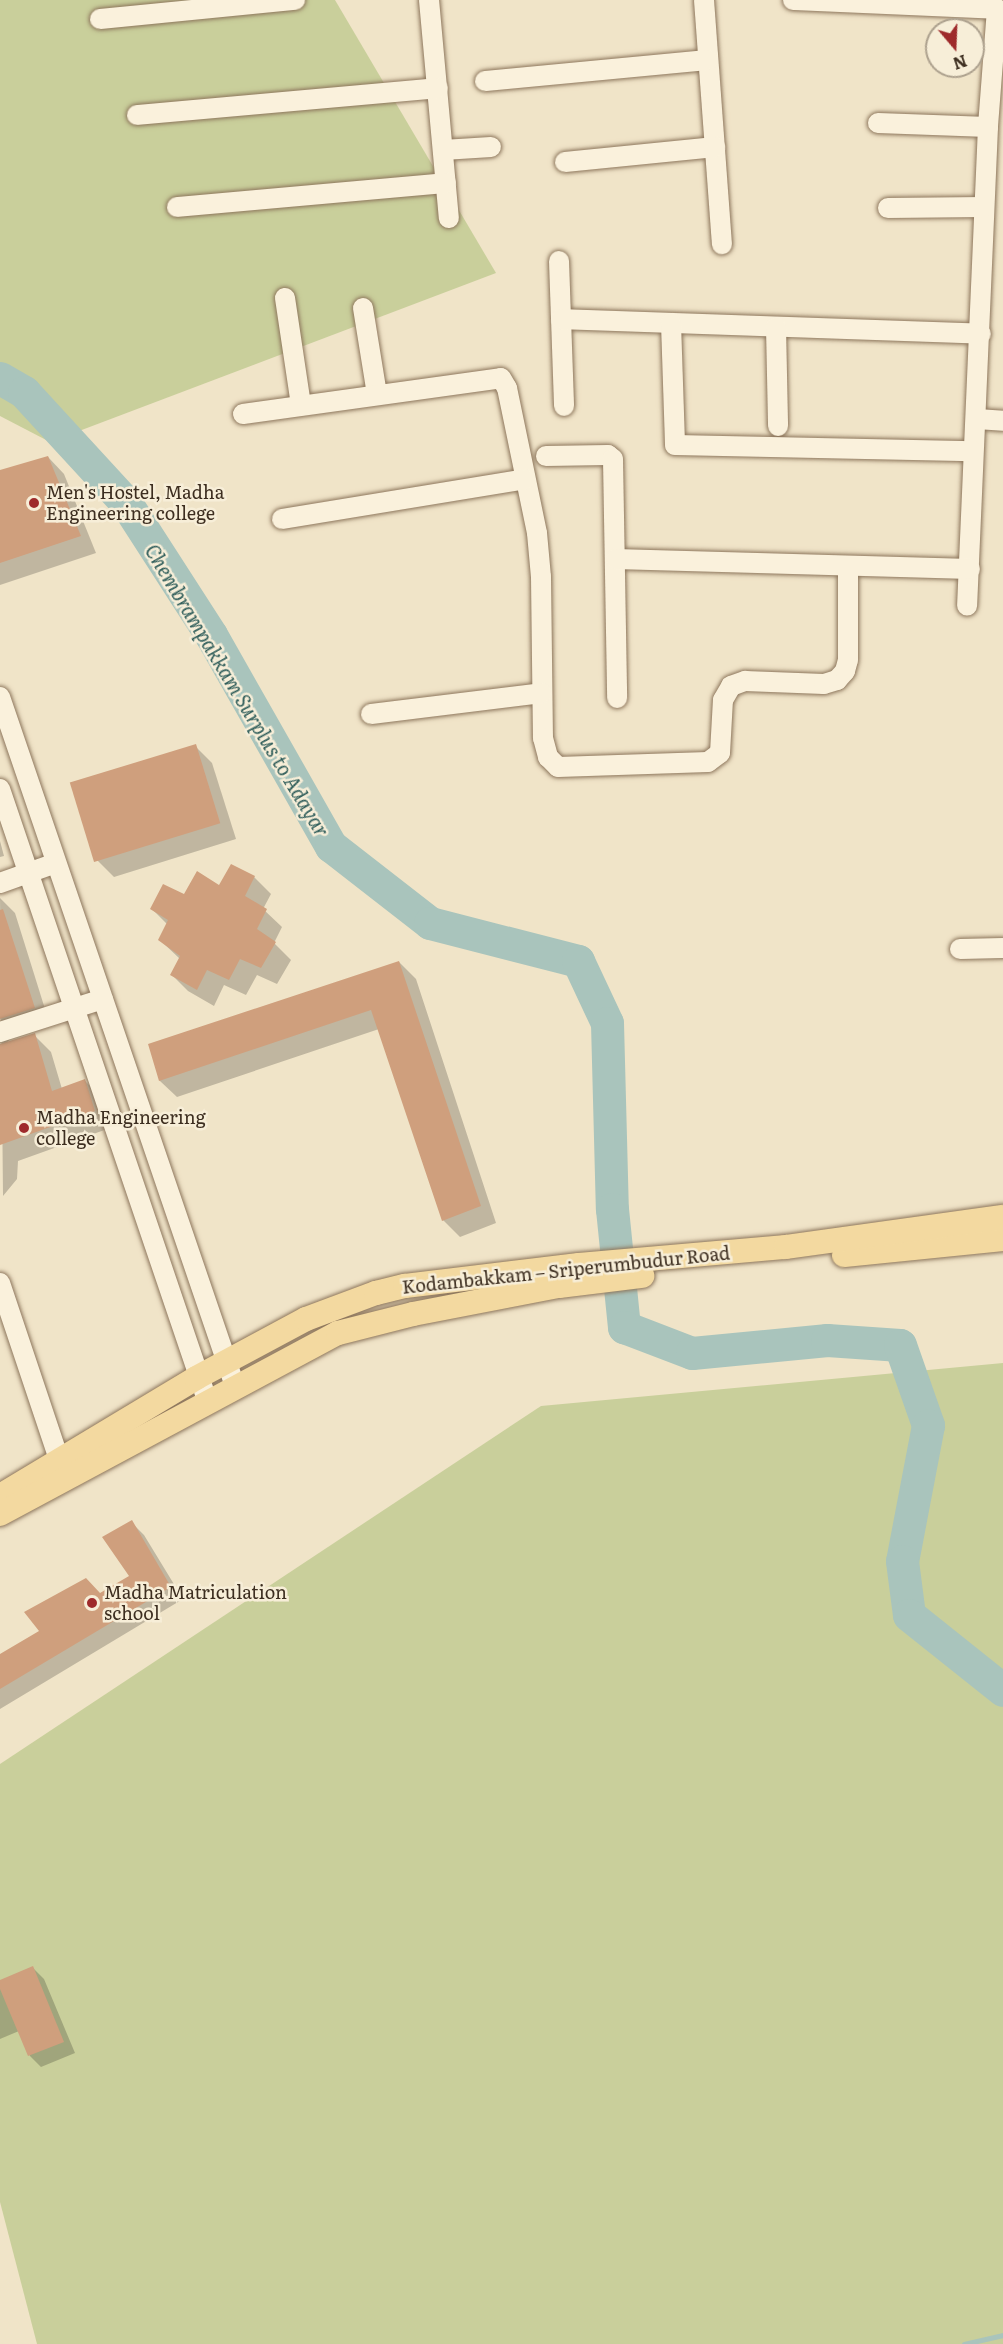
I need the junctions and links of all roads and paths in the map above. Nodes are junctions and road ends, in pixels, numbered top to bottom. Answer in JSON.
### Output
{"nodes":[{"id":1,"x":296,"y":0,"type":"edge"},
{"id":2,"x":429,"y":0,"type":"edge"},
{"id":3,"x":704,"y":0,"type":"edge"},
{"id":4,"x":794,"y":0,"type":"edge"},
{"id":5,"x":176,"y":6,"type":"edge"},
{"id":6,"x":100,"y":19,"type":"dead end"},
{"id":7,"x":708,"y":60,"type":"junction"},
{"id":8,"x":485,"y":81,"type":"dead end"},
{"id":9,"x":438,"y":88,"type":"junction"},
{"id":10,"x":137,"y":115,"type":"dead end"},
{"id":11,"x":878,"y":123,"type":"dead end"},
{"id":12,"x":988,"y":127,"type":"junction"},
{"id":13,"x":491,"y":147,"type":"dead end"},
{"id":14,"x":715,"y":147,"type":"junction"},
{"id":15,"x":443,"y":150,"type":"junction"},
{"id":16,"x":565,"y":162,"type":"dead end"},
{"id":17,"x":446,"y":183,"type":"junction"},
{"id":18,"x":177,"y":207,"type":"dead end"},
{"id":19,"x":984,"y":207,"type":"junction"},
{"id":20,"x":888,"y":208,"type":"dead end"},
{"id":21,"x":449,"y":218,"type":"dead end"},
{"id":22,"x":722,"y":244,"type":"dead end"},
{"id":23,"x":559,"y":261,"type":"dead end"},
{"id":24,"x":285,"y":298,"type":"dead end"},
{"id":25,"x":363,"y":308,"type":"dead end"},
{"id":26,"x":561,"y":319,"type":"junction"},
{"id":27,"x":672,"y":323,"type":"junction"},
{"id":28,"x":776,"y":327,"type":"junction"},
{"id":29,"x":981,"y":334,"type":"junction"},
{"id":30,"x":377,"y":394,"type":"junction"},
{"id":31,"x":301,"y":405,"type":"junction"},
{"id":32,"x":564,"y":406,"type":"dead end"},
{"id":33,"x":243,"y":414,"type":"dead end"},
{"id":34,"x":977,"y":419,"type":"junction"},
{"id":35,"x":1003,"y":421,"type":"edge"},
{"id":36,"x":778,"y":426,"type":"dead end"},
{"id":37,"x":973,"y":451,"type":"junction"},
{"id":38,"x":546,"y":456,"type":"dead end"},
{"id":39,"x":525,"y":479,"type":"junction"},
{"id":40,"x":282,"y":519,"type":"dead end"},
{"id":41,"x":616,"y":559,"type":"junction"},
{"id":42,"x":848,"y":566,"type":"junction"},
{"id":43,"x":970,"y":569,"type":"junction"},
{"id":44,"x":967,"y":606,"type":"dead end"},
{"id":45,"x":542,"y":693,"type":"junction"},
{"id":46,"x":0,"y":697,"type":"edge"},
{"id":47,"x":618,"y":698,"type":"dead end"},
{"id":48,"x":371,"y":714,"type":"dead end"},
{"id":49,"x":0,"y":789,"type":"edge"},
{"id":50,"x":56,"y":863,"type":"junction"},
{"id":51,"x":29,"y":873,"type":"junction"},
{"id":52,"x":0,"y":883,"type":"edge"},
{"id":53,"x":1003,"y":948,"type":"edge"},
{"id":54,"x":960,"y":949,"type":"dead end"},
{"id":55,"x":103,"y":999,"type":"junction"},
{"id":56,"x":75,"y":1008,"type":"junction"},
{"id":57,"x":0,"y":1032,"type":"edge"},
{"id":58,"x":1003,"y":1217,"type":"edge"},
{"id":59,"x":1003,"y":1239,"type":"edge"},
{"id":60,"x":619,"y":1270,"type":"junction"},
{"id":61,"x":0,"y":1283,"type":"edge"},
{"id":62,"x":228,"y":1362,"type":"junction"},
{"id":63,"x":199,"y":1377,"type":"junction"},
{"id":64,"x":235,"y":1386,"type":"junction"},
{"id":65,"x":207,"y":1400,"type":"junction"},
{"id":66,"x":62,"y":1468,"type":"junction"},
{"id":67,"x":0,"y":1496,"type":"edge"},
{"id":68,"x":0,"y":1514,"type":"edge"}],
"edges":[{"from":1,"to":5,"type":"street"},
{"from":2,"to":9,"type":"street"},
{"from":3,"to":7,"type":"street"},
{"from":4,"to":12,"type":"street"},
{"from":5,"to":6,"type":"street"},
{"from":7,"to":8,"type":"street"},
{"from":7,"to":14,"type":"street"},
{"from":9,"to":10,"type":"street"},
{"from":9,"to":15,"type":"street"},
{"from":11,"to":12,"type":"street"},
{"from":12,"to":19,"type":"street"},
{"from":13,"to":15,"type":"street"},
{"from":14,"to":16,"type":"street"},
{"from":14,"to":22,"type":"street"},
{"from":15,"to":17,"type":"street"},
{"from":17,"to":18,"type":"street"},
{"from":17,"to":21,"type":"street"},
{"from":19,"to":20,"type":"street"},
{"from":19,"to":29,"type":"street"},
{"from":23,"to":26,"type":"street"},
{"from":24,"to":31,"type":"street"},
{"from":25,"to":30,"type":"street"},
{"from":26,"to":27,"type":"street"},
{"from":26,"to":32,"type":"street"},
{"from":27,"to":28,"type":"street"},
{"from":27,"to":37,"type":"street"},
{"from":28,"to":29,"type":"street"},
{"from":28,"to":36,"type":"street"},
{"from":29,"to":34,"type":"street"},
{"from":30,"to":31,"type":"street"},
{"from":30,"to":39,"type":"street"},
{"from":31,"to":33,"type":"street"},
{"from":34,"to":35,"type":"street"},
{"from":34,"to":37,"type":"street"},
{"from":37,"to":43,"type":"street"},
{"from":38,"to":41,"type":"street"},
{"from":39,"to":40,"type":"street"},
{"from":39,"to":45,"type":"street"},
{"from":41,"to":42,"type":"street"},
{"from":41,"to":47,"type":"street"},
{"from":42,"to":43,"type":"street"},
{"from":42,"to":45,"type":"street"},
{"from":43,"to":44,"type":"street"},
{"from":45,"to":48,"type":"street"},
{"from":46,"to":50,"type":"street"},
{"from":49,"to":51,"type":"street"},
{"from":50,"to":51,"type":"street"},
{"from":50,"to":55,"type":"street"},
{"from":51,"to":52,"type":"street"},
{"from":51,"to":56,"type":"street"},
{"from":53,"to":54,"type":"street"},
{"from":55,"to":56,"type":"street"},
{"from":55,"to":62,"type":"street"},
{"from":56,"to":57,"type":"street"},
{"from":56,"to":63,"type":"street"},
{"from":58,"to":60,"type":"main road","name":"Kodambakkam – Sriperumbudur Road"},
{"from":59,"to":60,"type":"main road","name":"Kodambakkam – Sriperumbudur Road"},
{"from":60,"to":62,"type":"main road","name":"Kodambakkam – Sriperumbudur Road"},
{"from":60,"to":64,"type":"main road","name":"Kodambakkam – Sriperumbudur Road"},
{"from":61,"to":66,"type":"street"},
{"from":62,"to":63,"type":"main road","name":"Kodambakkam – Sriperumbudur Road"},
{"from":62,"to":64,"type":"street"},
{"from":63,"to":65,"type":"street"},
{"from":63,"to":66,"type":"main road","name":"Kodambakkam – Sriperumbudur Road"},
{"from":64,"to":65,"type":"main road","name":"Kodambakkam – Sriperumbudur Road"},
{"from":65,"to":66,"type":"main road","name":"Kodambakkam – Sriperumbudur Road"},
{"from":66,"to":67,"type":"main road","name":"Kodambakkam – Sriperumbudur Road"},
{"from":66,"to":68,"type":"main road","name":"Kodambakkam – Sriperumbudur Road"}]}
